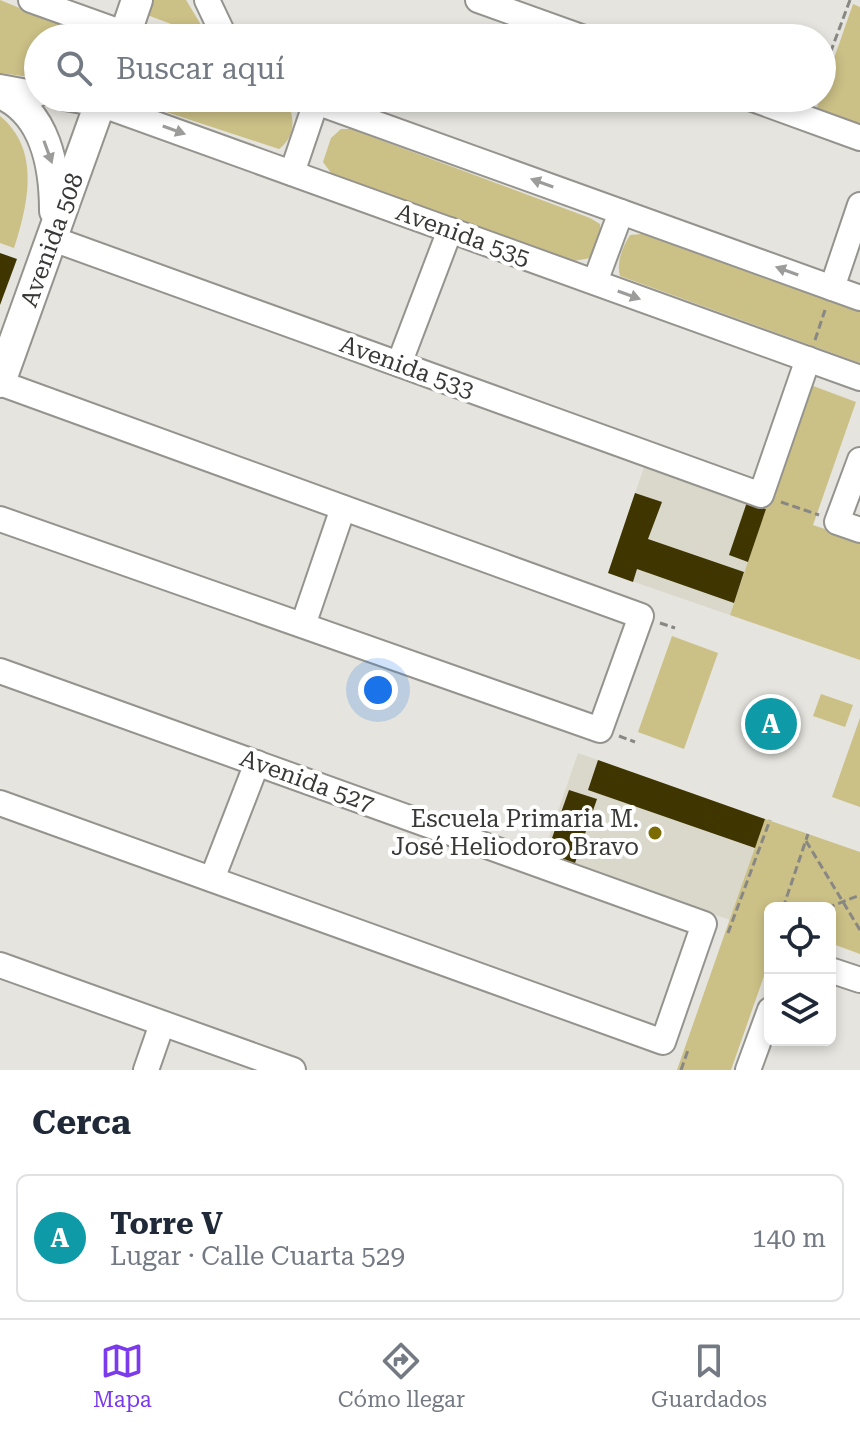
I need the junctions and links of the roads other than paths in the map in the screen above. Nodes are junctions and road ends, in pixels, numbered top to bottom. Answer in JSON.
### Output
{"nodes":[{"id":1,"x":31,"y":0,"type":"edge"},
{"id":2,"x":137,"y":0,"type":"edge"},
{"id":3,"x":207,"y":0,"type":"edge"},
{"id":4,"x":478,"y":0,"type":"edge"},
{"id":5,"x":95,"y":24,"type":"edge"},
{"id":6,"x":132,"y":24,"type":"edge"},
{"id":7,"x":218,"y":24,"type":"edge"},
{"id":8,"x":545,"y":24,"type":"edge"},
{"id":9,"x":0,"y":90,"type":"edge"},
{"id":10,"x":24,"y":93,"type":"edge"},
{"id":11,"x":24,"y":110,"type":"edge"},
{"id":12,"x":25,"y":112,"type":"edge"},
{"id":13,"x":97,"y":112,"type":"edge"},
{"id":14,"x":130,"y":112,"type":"edge"},
{"id":15,"x":307,"y":112,"type":"edge"},
{"id":16,"x":343,"y":112,"type":"edge"},
{"id":17,"x":788,"y":112,"type":"edge"},
{"id":18,"x":860,"y":138,"type":"edge"},
{"id":19,"x":292,"y":173,"type":"junction"},
{"id":20,"x":860,"y":205,"type":"edge"},
{"id":21,"x":621,"y":212,"type":"junction"},
{"id":22,"x":450,"y":230,"type":"junction"},
{"id":23,"x":53,"y":239,"type":"junction"},
{"id":24,"x":595,"y":282,"type":"junction"},
{"id":25,"x":832,"y":288,"type":"junction"},
{"id":26,"x":860,"y":298,"type":"edge"},
{"id":27,"x":808,"y":359,"type":"junction"},
{"id":28,"x":399,"y":364,"type":"junction"},
{"id":29,"x":860,"y":378,"type":"edge"},
{"id":30,"x":0,"y":383,"type":"edge"},
{"id":31,"x":860,"y":460,"type":"edge"},
{"id":32,"x":343,"y":508,"type":"junction"},
{"id":33,"x":0,"y":519,"type":"edge"},
{"id":34,"x":849,"y":526,"type":"edge"},
{"id":35,"x":303,"y":625,"type":"junction"},
{"id":36,"x":0,"y":671,"type":"edge"},
{"id":37,"x":257,"y":763,"type":"junction"},
{"id":38,"x":0,"y":803,"type":"edge"},
{"id":39,"x":212,"y":879,"type":"junction"},
{"id":40,"x":0,"y":965,"type":"edge"},
{"id":41,"x":836,"y":972,"type":"edge"},
{"id":42,"x":860,"y":980,"type":"edge"},
{"id":43,"x":162,"y":1024,"type":"junction"},
{"id":44,"x":764,"y":1026,"type":"edge"},
{"id":45,"x":146,"y":1070,"type":"edge"},
{"id":46,"x":293,"y":1070,"type":"edge"},
{"id":47,"x":748,"y":1070,"type":"edge"}],
"edges":[{"from":1,"to":5,"type":"street"},
{"from":2,"to":6,"type":"main road"},
{"from":3,"to":7,"type":"street"},
{"from":4,"to":8,"type":"street"},
{"from":9,"to":10,"type":"street"},
{"from":9,"to":11,"type":"main road","one_way":true},
{"from":12,"to":23,"type":"main road","one_way":true},
{"from":13,"to":23,"type":"main road","name":"Avenida 508"},
{"from":14,"to":19,"type":"street","name":"Avenida 535","one_way":true},
{"from":15,"to":19,"type":"street"},
{"from":21,"to":16,"type":"street","one_way":true},
{"from":17,"to":18,"type":"street"},
{"from":19,"to":22,"type":"street","name":"Avenida 535"},
{"from":20,"to":25,"type":"street"},
{"from":21,"to":24,"type":"street"},
{"from":25,"to":21,"type":"street","one_way":true},
{"from":22,"to":24,"type":"street","name":"Avenida 535"},
{"from":22,"to":28,"type":"street"},
{"from":23,"to":28,"type":"street","name":"Avenida 533"},
{"from":23,"to":30,"type":"main road","name":"Avenida 508"},
{"from":24,"to":27,"type":"street","name":"Avenida 535","one_way":true},
{"from":25,"to":26,"type":"street"},
{"from":27,"to":28,"type":"street","name":"Avenida 533"},
{"from":27,"to":29,"type":"street","name":"Avenida 535"},
{"from":30,"to":32,"type":"street"},
{"from":31,"to":34,"type":"street"},
{"from":32,"to":35,"type":"street"},
{"from":32,"to":35,"type":"street"},
{"from":33,"to":35,"type":"street"},
{"from":36,"to":37,"type":"street","name":"Avenida 527"},
{"from":37,"to":39,"type":"street"},
{"from":37,"to":39,"type":"street","name":"Avenida 527"},
{"from":38,"to":39,"type":"street"},
{"from":40,"to":43,"type":"street"},
{"from":41,"to":42,"type":"street"},
{"from":43,"to":45,"type":"street"},
{"from":43,"to":46,"type":"street"},
{"from":44,"to":47,"type":"street"}]}
